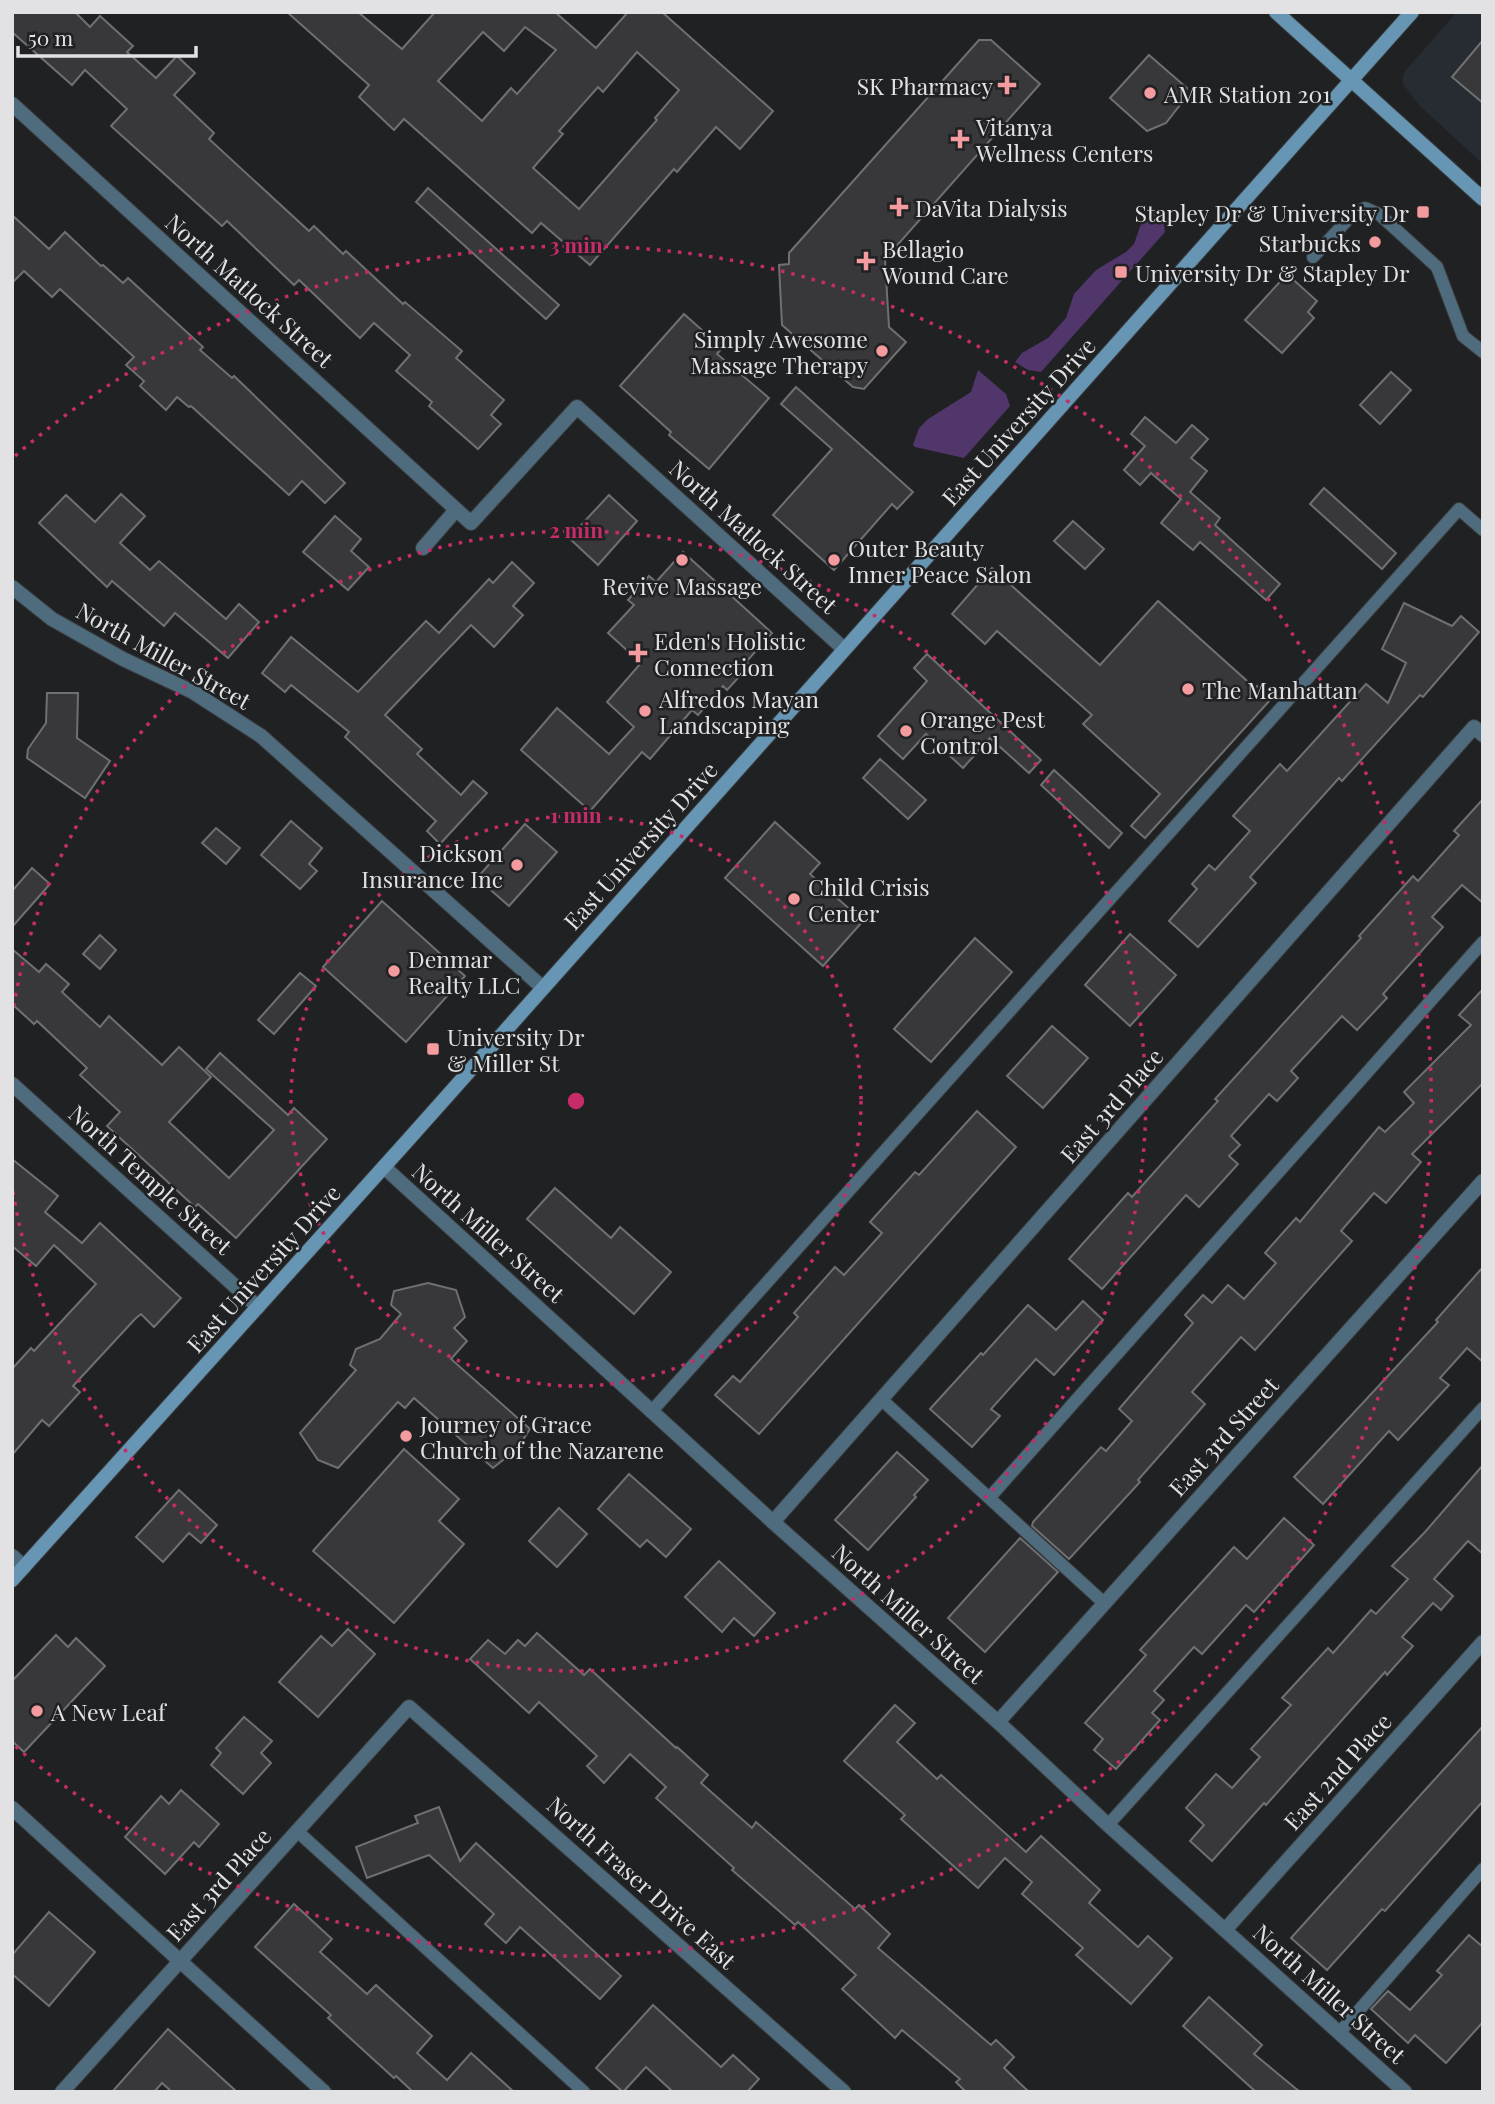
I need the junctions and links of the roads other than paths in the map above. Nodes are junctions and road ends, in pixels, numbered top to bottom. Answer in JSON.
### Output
{"nodes":[{"id":1,"x":1276,"y":12,"type":"edge"},
{"id":2,"x":1412,"y":12,"type":"edge"},
{"id":3,"x":1353,"y":80,"type":"junction"},
{"id":4,"x":12,"y":104,"type":"edge"},
{"id":5,"x":1483,"y":199,"type":"edge"},
{"id":6,"x":1313,"y":257,"type":"dead end"},
{"id":7,"x":1483,"y":352,"type":"edge"},
{"id":8,"x":456,"y":510,"type":"junction"},
{"id":9,"x":1483,"y":530,"type":"edge"},
{"id":10,"x":422,"y":548,"type":"dead end"},
{"id":11,"x":12,"y":587,"type":"edge"},
{"id":12,"x":844,"y":649,"type":"junction"},
{"id":13,"x":1483,"y":735,"type":"edge"},
{"id":14,"x":1483,"y":942,"type":"edge"},
{"id":15,"x":544,"y":988,"type":"junction"},
{"id":16,"x":12,"y":1084,"type":"edge"},
{"id":17,"x":384,"y":1167,"type":"junction"},
{"id":18,"x":1483,"y":1181,"type":"edge"},
{"id":19,"x":258,"y":1307,"type":"junction"},
{"id":20,"x":882,"y":1400,"type":"junction"},
{"id":21,"x":1483,"y":1408,"type":"edge"},
{"id":22,"x":651,"y":1412,"type":"junction"},
{"id":23,"x":990,"y":1497,"type":"junction"},
{"id":24,"x":773,"y":1522,"type":"junction"},
{"id":25,"x":12,"y":1556,"type":"edge"},
{"id":26,"x":24,"y":1567,"type":"junction"},
{"id":27,"x":12,"y":1580,"type":"edge"},
{"id":28,"x":1104,"y":1603,"type":"junction"},
{"id":29,"x":1483,"y":1642,"type":"edge"},
{"id":30,"x":409,"y":1707,"type":"joint"},
{"id":31,"x":998,"y":1722,"type":"junction"},
{"id":32,"x":12,"y":1808,"type":"edge"},
{"id":33,"x":1108,"y":1825,"type":"junction"},
{"id":34,"x":297,"y":1831,"type":"junction"},
{"id":35,"x":1483,"y":1869,"type":"edge"},
{"id":36,"x":1225,"y":1930,"type":"junction"},
{"id":37,"x":180,"y":1961,"type":"junction"},
{"id":38,"x":1339,"y":2033,"type":"junction"},
{"id":39,"x":67,"y":2090,"type":"edge"},
{"id":40,"x":324,"y":2092,"type":"edge"},
{"id":41,"x":584,"y":2092,"type":"edge"},
{"id":42,"x":844,"y":2092,"type":"edge"},
{"id":43,"x":1405,"y":2092,"type":"edge"}],
"edges":[{"from":1,"to":3,"type":"main road"},
{"from":2,"to":3,"type":"main road","name":"East University Drive"},
{"from":3,"to":5,"type":"main road"},
{"from":3,"to":12,"type":"main road","name":"East University Drive"},
{"from":4,"to":8,"type":"street","name":"North Matlock Street"},
{"from":6,"to":7,"type":"lane"},
{"from":8,"to":10,"type":"street"},
{"from":8,"to":12,"type":"street","name":"North Matlock Street"},
{"from":9,"to":22,"type":"lane"},
{"from":11,"to":15,"type":"street","name":"North Miller Street"},
{"from":12,"to":15,"type":"main road","name":"East University Drive"},
{"from":13,"to":20,"type":"street","name":"East 3rd Place"},
{"from":14,"to":23,"type":"lane"},
{"from":15,"to":17,"type":"main road","name":"East University Drive"},
{"from":16,"to":19,"type":"street","name":"North Temple Street"},
{"from":17,"to":19,"type":"main road","name":"East University Drive"},
{"from":17,"to":22,"type":"street","name":"North Miller Street"},
{"from":18,"to":28,"type":"street","name":"East 3rd Street"},
{"from":19,"to":26,"type":"main road","name":"East University Drive"},
{"from":20,"to":23,"type":"lane"},
{"from":20,"to":24,"type":"street","name":"East 3rd Place"},
{"from":21,"to":33,"type":"lane"},
{"from":22,"to":24,"type":"street","name":"North Miller Street"},
{"from":23,"to":28,"type":"lane"},
{"from":24,"to":31,"type":"street","name":"North Miller Street"},
{"from":25,"to":26,"type":"street"},
{"from":26,"to":27,"type":"main road","name":"East University Drive"},
{"from":28,"to":31,"type":"street","name":"East 3rd Street"},
{"from":29,"to":36,"type":"street","name":"East 2nd Place"},
{"from":30,"to":34,"type":"street","name":"East 3rd Place"},
{"from":30,"to":42,"type":"street","name":"North Fraser Drive East"},
{"from":31,"to":33,"type":"street","name":"North Miller Street"},
{"from":32,"to":37,"type":"street"},
{"from":33,"to":36,"type":"street","name":"North Miller Street"},
{"from":34,"to":37,"type":"street","name":"East 3rd Place"},
{"from":34,"to":41,"type":"lane"},
{"from":35,"to":38,"type":"lane"},
{"from":36,"to":38,"type":"street","name":"North Miller Street"},
{"from":37,"to":39,"type":"street","name":"East 3rd Place"},
{"from":37,"to":40,"type":"street"},
{"from":38,"to":43,"type":"street","name":"North Miller Street"}]}
